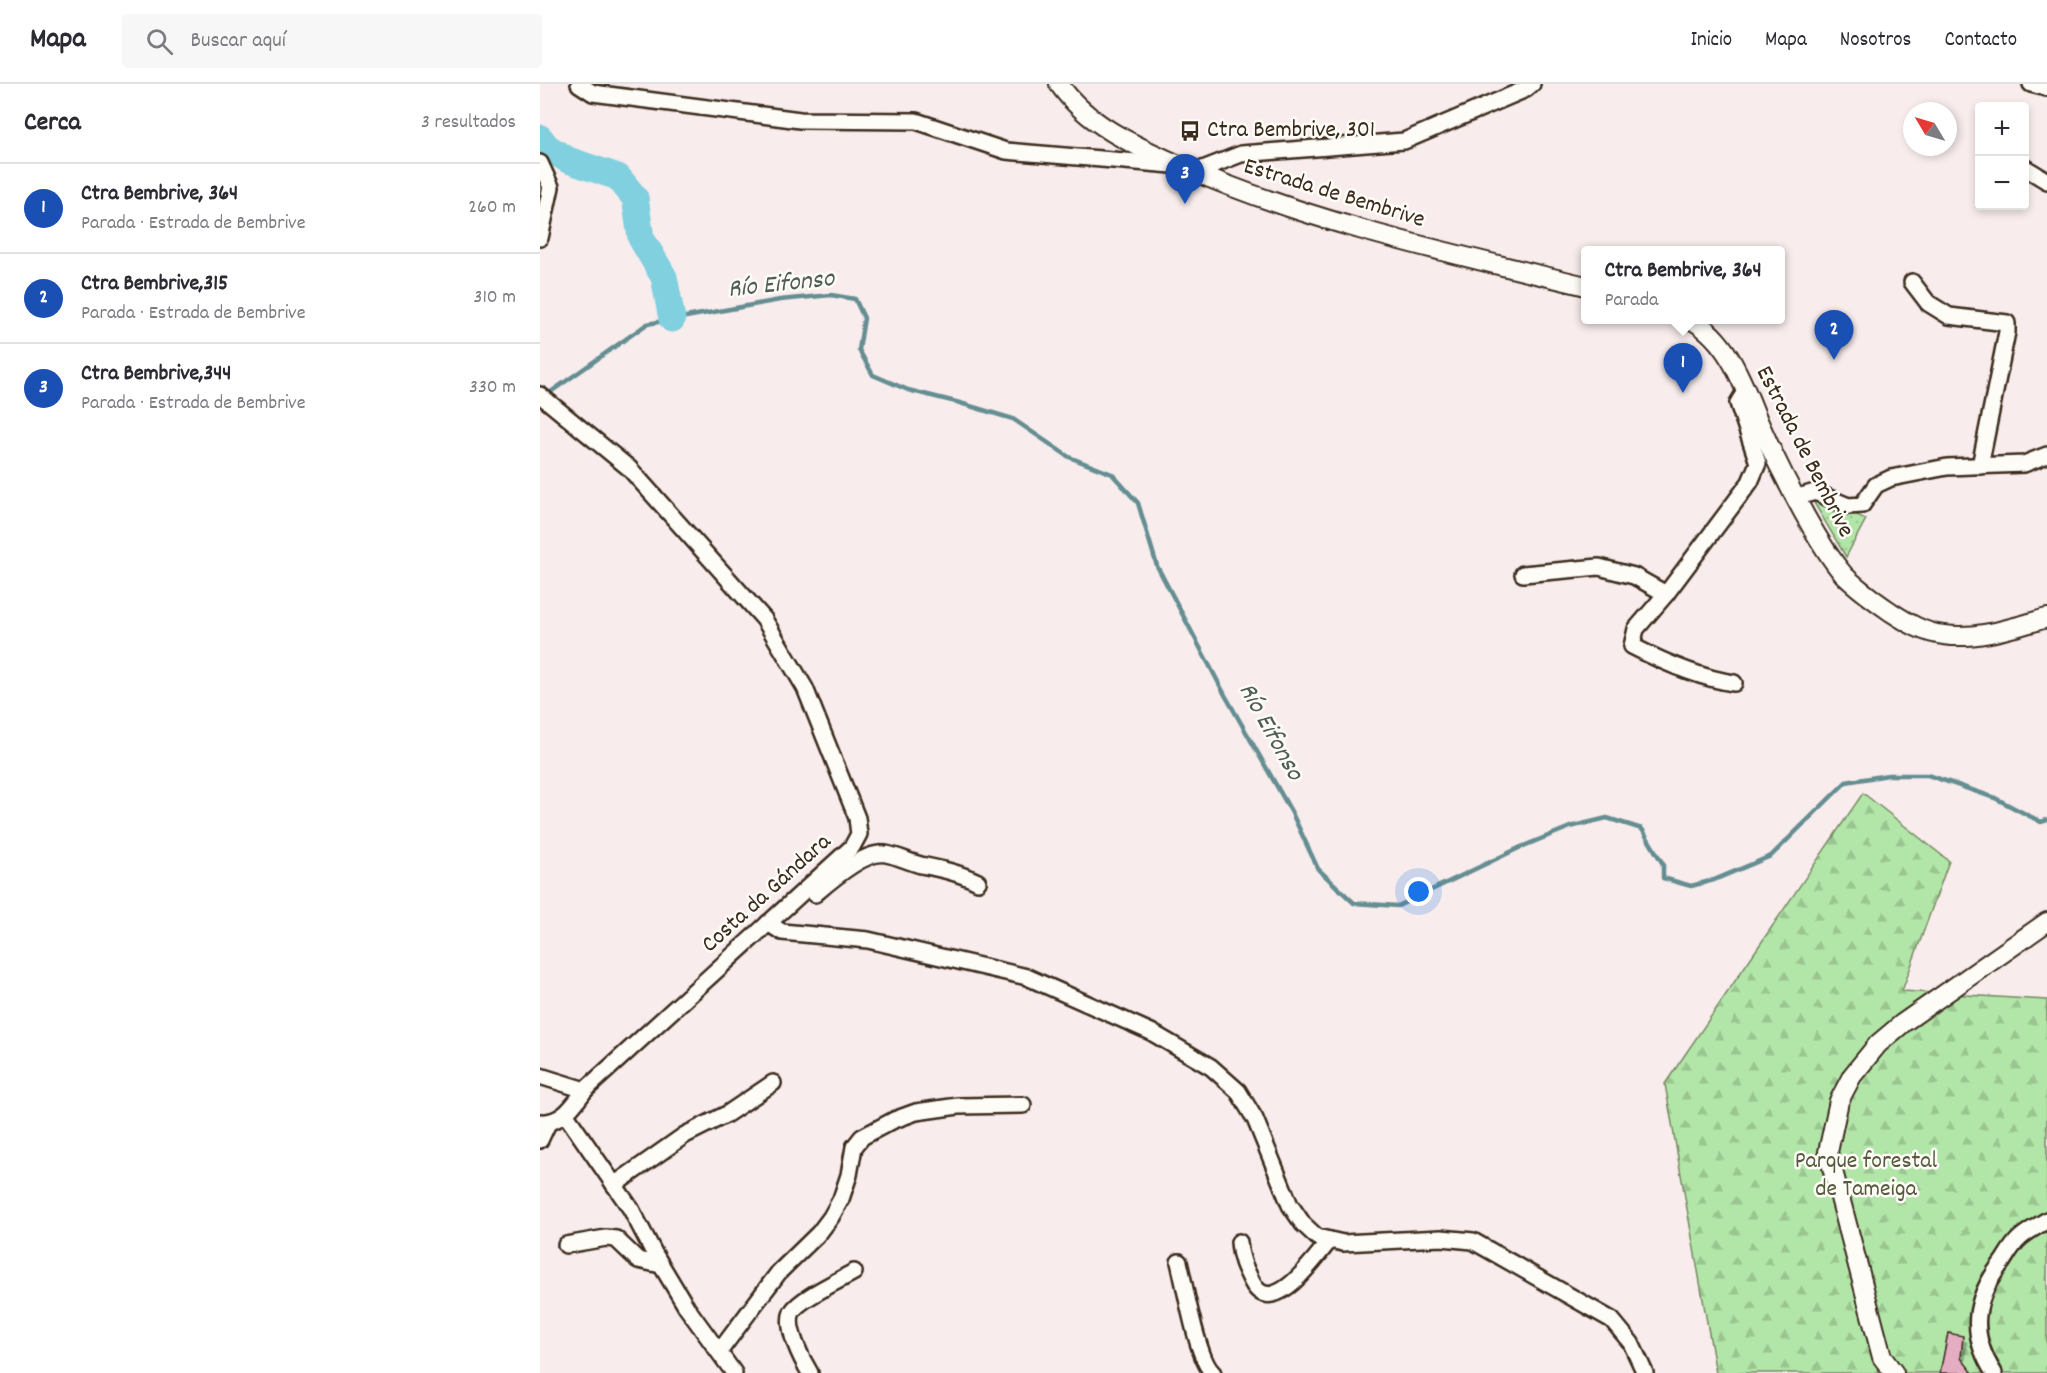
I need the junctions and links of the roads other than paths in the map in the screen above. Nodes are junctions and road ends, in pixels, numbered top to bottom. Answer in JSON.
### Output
{"nodes":[{"id":1,"x":579,"y":84,"type":"edge"},
{"id":2,"x":1059,"y":84,"type":"edge"},
{"id":3,"x":1532,"y":84,"type":"edge"},
{"id":4,"x":2031,"y":84,"type":"edge"},
{"id":5,"x":2047,"y":88,"type":"edge"},
{"id":6,"x":540,"y":163,"type":"edge"},
{"id":7,"x":1188,"y":169,"type":"junction"},
{"id":8,"x":2029,"y":170,"type":"edge"},
{"id":9,"x":2047,"y":181,"type":"edge"},
{"id":10,"x":540,"y":238,"type":"edge"},
{"id":11,"x":1912,"y":282,"type":"dead end"},
{"id":12,"x":1581,"y":285,"type":"edge"},
{"id":13,"x":1699,"y":324,"type":"edge"},
{"id":14,"x":1746,"y":390,"type":"junction"},
{"id":15,"x":540,"y":395,"type":"edge"},
{"id":16,"x":2047,"y":455,"type":"edge"},
{"id":17,"x":1980,"y":466,"type":"junction"},
{"id":18,"x":1795,"y":498,"type":"junction"},
{"id":19,"x":1523,"y":574,"type":"dead end"},
{"id":20,"x":1666,"y":594,"type":"junction"},
{"id":21,"x":2047,"y":618,"type":"edge"},
{"id":22,"x":1734,"y":683,"type":"dead end"},
{"id":23,"x":978,"y":882,"type":"dead end"},
{"id":24,"x":789,"y":905,"type":"junction"},
{"id":25,"x":2047,"y":922,"type":"edge"},
{"id":26,"x":768,"y":923,"type":"junction"},
{"id":27,"x":540,"y":1076,"type":"edge"},
{"id":28,"x":773,"y":1083,"type":"dead end"},
{"id":29,"x":585,"y":1090,"type":"junction"},
{"id":30,"x":1023,"y":1105,"type":"dead end"},
{"id":31,"x":566,"y":1115,"type":"junction"},
{"id":32,"x":544,"y":1123,"type":"edge"},
{"id":33,"x":540,"y":1140,"type":"edge"},
{"id":34,"x":614,"y":1185,"type":"junction"},
{"id":35,"x":2047,"y":1220,"type":"edge"},
{"id":36,"x":1330,"y":1240,"type":"junction"},
{"id":37,"x":1239,"y":1242,"type":"dead end"},
{"id":38,"x":566,"y":1245,"type":"dead end"},
{"id":39,"x":1179,"y":1262,"type":"dead end"},
{"id":40,"x":661,"y":1265,"type":"junction"},
{"id":41,"x":854,"y":1272,"type":"dead end"},
{"id":42,"x":719,"y":1352,"type":"junction"},
{"id":43,"x":734,"y":1373,"type":"edge"},
{"id":44,"x":810,"y":1373,"type":"edge"},
{"id":45,"x":1213,"y":1373,"type":"edge"},
{"id":46,"x":1645,"y":1373,"type":"edge"},
{"id":47,"x":1894,"y":1373,"type":"edge"},
{"id":48,"x":1994,"y":1373,"type":"edge"}],
"edges":[{"from":1,"to":7,"type":"street"},
{"from":2,"to":7,"type":"street","name":"Estrada de Bembrive"},
{"from":3,"to":7,"type":"street"},
{"from":4,"to":5,"type":"street"},
{"from":6,"to":10,"type":"street"},
{"from":7,"to":12,"type":"street","name":"Estrada de Bembrive"},
{"from":8,"to":9,"type":"street"},
{"from":11,"to":17,"type":"street"},
{"from":13,"to":14,"type":"street","name":"Estrada de Bembrive"},
{"from":14,"to":18,"type":"street","name":"Estrada de Bembrive"},
{"from":14,"to":20,"type":"street"},
{"from":15,"to":24,"type":"street","name":"Costa da Gándara"},
{"from":16,"to":17,"type":"street"},
{"from":17,"to":18,"type":"street"},
{"from":18,"to":21,"type":"street","name":"Estrada de Bembrive"},
{"from":19,"to":20,"type":"street"},
{"from":20,"to":22,"type":"street"},
{"from":23,"to":24,"type":"street"},
{"from":24,"to":26,"type":"street","name":"Costa da Gándara"},
{"from":25,"to":47,"type":"street"},
{"from":26,"to":29,"type":"street","name":"Costa da Gándara"},
{"from":26,"to":36,"type":"street"},
{"from":27,"to":29,"type":"street"},
{"from":28,"to":34,"type":"street"},
{"from":29,"to":31,"type":"street","name":"Costa da Gándara"},
{"from":30,"to":42,"type":"street"},
{"from":31,"to":32,"type":"street"},
{"from":31,"to":34,"type":"street"},
{"from":32,"to":33,"type":"street"},
{"from":34,"to":40,"type":"street"},
{"from":35,"to":48,"type":"street"},
{"from":36,"to":37,"type":"street"},
{"from":36,"to":46,"type":"street"},
{"from":38,"to":40,"type":"street"},
{"from":39,"to":45,"type":"street"},
{"from":40,"to":42,"type":"street"},
{"from":41,"to":44,"type":"street"},
{"from":42,"to":43,"type":"street"}]}
